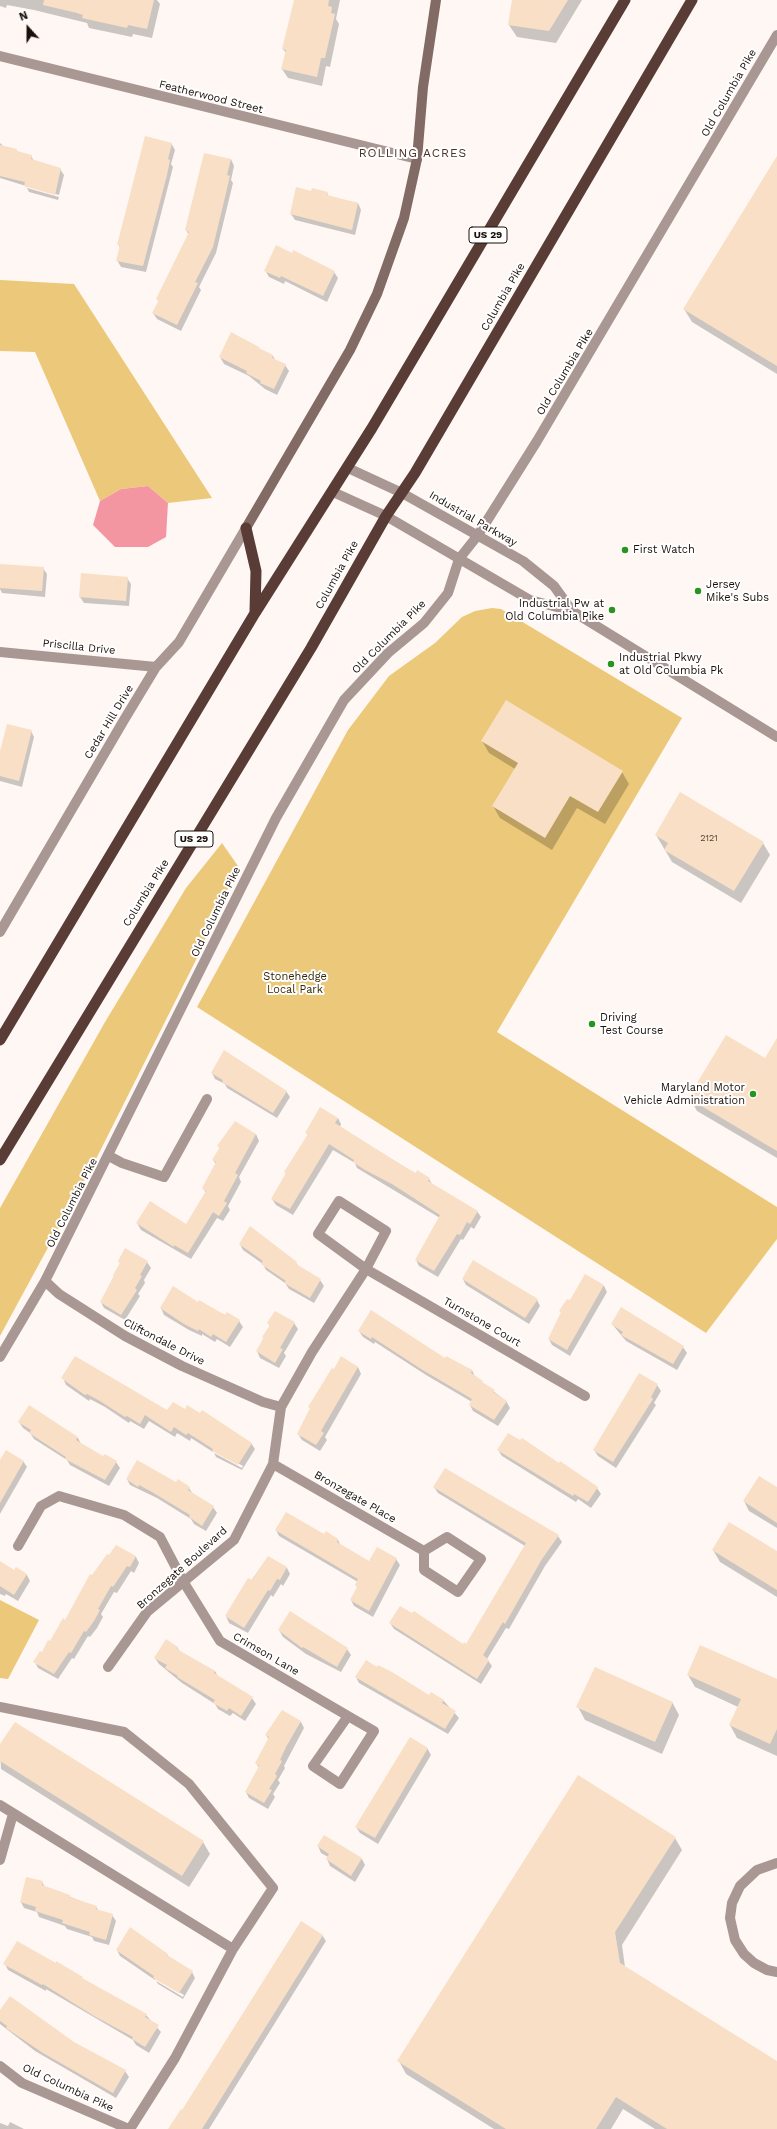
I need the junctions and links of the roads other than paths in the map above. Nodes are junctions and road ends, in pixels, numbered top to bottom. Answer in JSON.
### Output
{"nodes":[{"id":1,"x":436,"y":0,"type":"edge"},
{"id":2,"x":625,"y":0,"type":"edge"},
{"id":3,"x":692,"y":0,"type":"edge"},
{"id":4,"x":777,"y":35,"type":"edge"},
{"id":5,"x":0,"y":56,"type":"edge"},
{"id":6,"x":417,"y":160,"type":"junction"},
{"id":7,"x":348,"y":468,"type":"junction"},
{"id":8,"x":333,"y":492,"type":"junction"},
{"id":9,"x":402,"y":493,"type":"junction"},
{"id":10,"x":386,"y":516,"type":"junction"},
{"id":11,"x":246,"y":528,"type":"junction"},
{"id":12,"x":478,"y":535,"type":"junction"},
{"id":13,"x":459,"y":559,"type":"junction"},
{"id":14,"x":572,"y":611,"type":"junction"},
{"id":15,"x":255,"y":613,"type":"junction"},
{"id":16,"x":0,"y":652,"type":"edge"},
{"id":17,"x":156,"y":667,"type":"junction"},
{"id":18,"x":777,"y":737,"type":"edge"},
{"id":19,"x":0,"y":932,"type":"edge"},
{"id":20,"x":0,"y":1040,"type":"edge"},
{"id":21,"x":207,"y":1099,"type":"dead end"},
{"id":22,"x":109,"y":1156,"type":"junction"},
{"id":23,"x":0,"y":1160,"type":"edge"},
{"id":24,"x":366,"y":1269,"type":"junction"},
{"id":25,"x":45,"y":1281,"type":"junction"},
{"id":26,"x":0,"y":1357,"type":"edge"},
{"id":27,"x":585,"y":1396,"type":"dead end"},
{"id":28,"x":281,"y":1406,"type":"junction"},
{"id":29,"x":273,"y":1464,"type":"junction"},
{"id":30,"x":18,"y":1546,"type":"dead end"},
{"id":31,"x":424,"y":1551,"type":"junction"},
{"id":32,"x":183,"y":1581,"type":"junction"},
{"id":33,"x":108,"y":1667,"type":"dead end"},
{"id":34,"x":0,"y":1707,"type":"edge"},
{"id":35,"x":348,"y":1716,"type":"junction"},
{"id":36,"x":0,"y":1805,"type":"edge"},
{"id":37,"x":13,"y":1814,"type":"junction"},
{"id":38,"x":0,"y":1860,"type":"edge"},
{"id":39,"x":777,"y":1863,"type":"edge"},
{"id":40,"x":233,"y":1949,"type":"junction"},
{"id":41,"x":777,"y":1972,"type":"edge"},
{"id":42,"x":0,"y":2066,"type":"edge"},
{"id":43,"x":129,"y":2129,"type":"edge"}],
"edges":[{"from":1,"to":6,"type":"main road"},
{"from":2,"to":7,"type":"highway","number":"US 29"},
{"from":3,"to":9,"type":"highway","name":"Columbia Pike","number":"US 29"},
{"from":4,"to":12,"type":"street","name":"Old Columbia Pike"},
{"from":5,"to":6,"type":"street","name":"Featherwood Street"},
{"from":6,"to":11,"type":"main road"},
{"from":7,"to":8,"type":"highway","number":"US 29"},
{"from":7,"to":9,"type":"street","name":"Industrial Parkway"},
{"from":8,"to":10,"type":"street","name":"Industrial Parkway"},
{"from":8,"to":15,"type":"highway","number":"US 29"},
{"from":9,"to":10,"type":"highway","name":"Columbia Pike","number":"US 29"},
{"from":9,"to":12,"type":"street","name":"Industrial Parkway"},
{"from":10,"to":13,"type":"street","name":"Industrial Parkway"},
{"from":10,"to":23,"type":"highway","name":"Columbia Pike","number":"US 29"},
{"from":11,"to":15,"type":"highway"},
{"from":11,"to":17,"type":"street","name":"Cedar Hill Drive"},
{"from":12,"to":13,"type":"street","name":"Old Columbia Pike"},
{"from":12,"to":14,"type":"street","name":"Industrial Parkway"},
{"from":13,"to":14,"type":"street","name":"Industrial Parkway"},
{"from":13,"to":22,"type":"street","name":"Old Columbia Pike"},
{"from":14,"to":18,"type":"street","name":"Industrial Parkway"},
{"from":15,"to":20,"type":"highway","number":"US 29"},
{"from":16,"to":17,"type":"street","name":"Priscilla Drive"},
{"from":17,"to":19,"type":"street","name":"Cedar Hill Drive"},
{"from":21,"to":22,"type":"street"},
{"from":22,"to":25,"type":"street","name":"Old Columbia Pike"},
{"from":24,"to":24,"type":"street","name":"Bronzegate Boulevard"},
{"from":24,"to":27,"type":"street","name":"Turnstone Court"},
{"from":24,"to":28,"type":"street","name":"Bronzegate Boulevard"},
{"from":25,"to":26,"type":"street","name":"Old Columbia Pike"},
{"from":25,"to":28,"type":"street","name":"Cliftondale Drive"},
{"from":28,"to":29,"type":"street","name":"Bronzegate Boulevard"},
{"from":29,"to":31,"type":"street","name":"Bronzegate Place"},
{"from":29,"to":32,"type":"street","name":"Bronzegate Boulevard"},
{"from":30,"to":32,"type":"street","name":"Crimson Lane"},
{"from":31,"to":31,"type":"street"},
{"from":32,"to":33,"type":"street","name":"Bronzegate Boulevard"},
{"from":32,"to":35,"type":"street","name":"Crimson Lane"},
{"from":34,"to":40,"type":"street","name":"Old Columbia Pike"},
{"from":35,"to":35,"type":"street","name":"Crimson Lane"},
{"from":36,"to":37,"type":"street"},
{"from":37,"to":38,"type":"street"},
{"from":37,"to":40,"type":"street"},
{"from":39,"to":41,"type":"street"},
{"from":40,"to":43,"type":"street","name":"Old Columbia Pike"},
{"from":42,"to":43,"type":"street","name":"Old Columbia Pike"}]}
